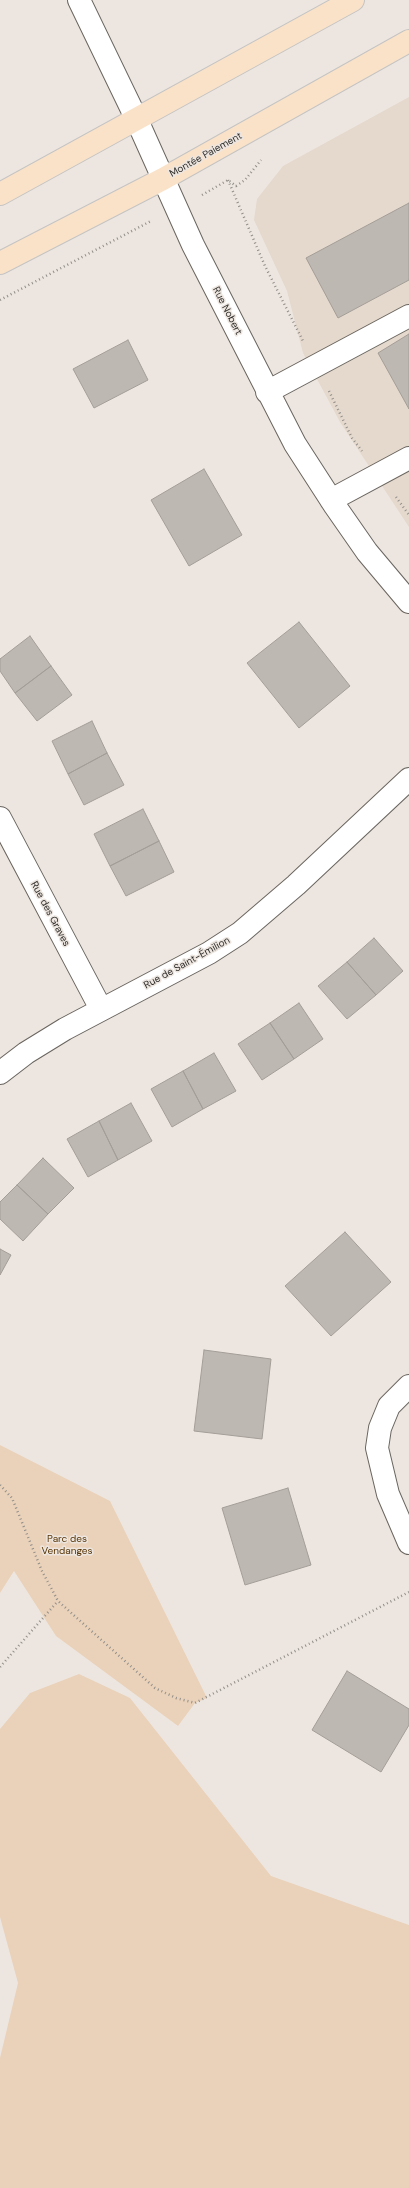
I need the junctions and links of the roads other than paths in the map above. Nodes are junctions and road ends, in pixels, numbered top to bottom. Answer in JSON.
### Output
{"nodes":[{"id":1,"x":80,"y":0,"type":"edge"},
{"id":2,"x":353,"y":0,"type":"edge"},
{"id":3,"x":409,"y":41,"type":"edge"},
{"id":4,"x":136,"y":118,"type":"junction"},
{"id":5,"x":164,"y":179,"type":"junction"},
{"id":6,"x":0,"y":194,"type":"edge"},
{"id":7,"x":0,"y":263,"type":"edge"},
{"id":8,"x":409,"y":316,"type":"edge"},
{"id":9,"x":268,"y":392,"type":"junction"},
{"id":10,"x":409,"y":458,"type":"edge"},
{"id":11,"x":331,"y":500,"type":"junction"},
{"id":12,"x":406,"y":594,"type":"edge"},
{"id":13,"x":409,"y":780,"type":"edge"},
{"id":14,"x":0,"y":818,"type":"edge"},
{"id":15,"x":101,"y":1009,"type":"junction"},
{"id":16,"x":0,"y":1073,"type":"edge"},
{"id":17,"x":409,"y":1386,"type":"edge"},
{"id":18,"x":409,"y":1543,"type":"edge"}],
"edges":[{"from":1,"to":4,"type":"street","name":"Rue Nobert"},
{"from":2,"to":4,"type":"main road"},
{"from":3,"to":5,"type":"main road","name":"Montée Paiement"},
{"from":4,"to":5,"type":"street","name":"Rue Nobert"},
{"from":4,"to":6,"type":"main road"},
{"from":5,"to":7,"type":"main road","name":"Montée Paiement"},
{"from":5,"to":9,"type":"street","name":"Rue Nobert"},
{"from":8,"to":9,"type":"street"},
{"from":9,"to":11,"type":"street","name":"Rue Nobert"},
{"from":10,"to":11,"type":"street"},
{"from":11,"to":12,"type":"street","name":"Rue Nobert"},
{"from":13,"to":15,"type":"street","name":"Rue de Saint-Émilion"},
{"from":14,"to":15,"type":"street","name":"Rue des Graves"},
{"from":15,"to":16,"type":"street","name":"Rue de Saint-Émilion"},
{"from":17,"to":18,"type":"street"}]}
